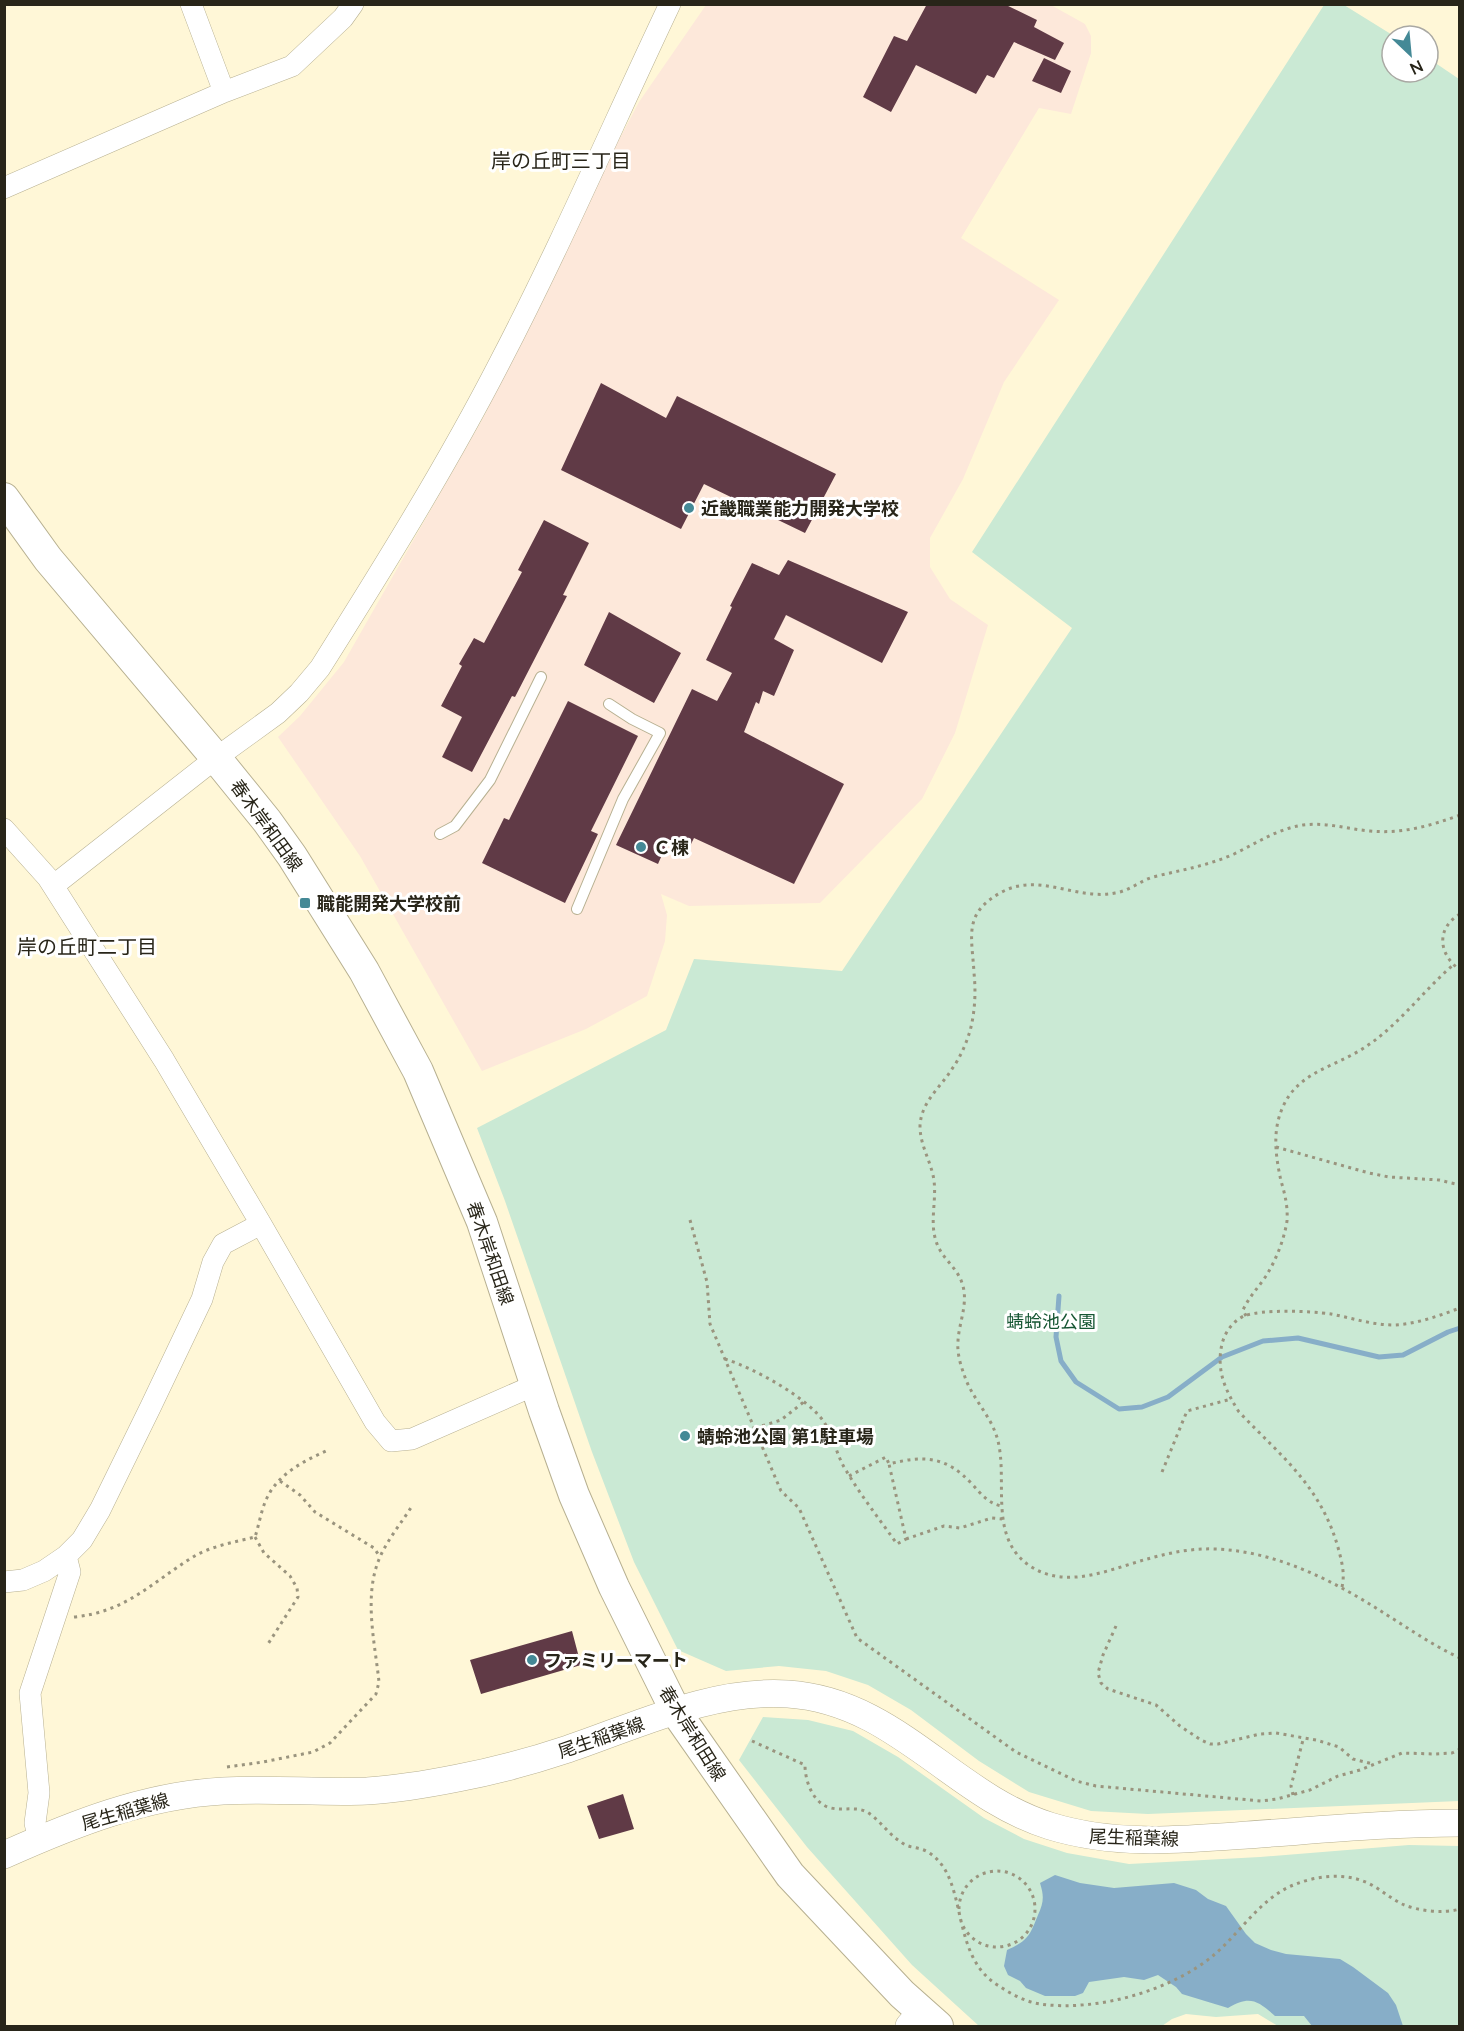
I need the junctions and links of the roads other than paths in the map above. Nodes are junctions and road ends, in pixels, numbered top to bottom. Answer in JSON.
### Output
{"nodes":[{"id":1,"x":191,"y":4,"type":"edge"},
{"id":2,"x":353,"y":4,"type":"edge"},
{"id":3,"x":670,"y":4,"type":"edge"},
{"id":4,"x":224,"y":92,"type":"junction"},
{"id":5,"x":4,"y":188,"type":"edge"},
{"id":6,"x":4,"y":498,"type":"edge"},
{"id":7,"x":541,"y":677,"type":"dead end"},
{"id":8,"x":609,"y":704,"type":"dead end"},
{"id":9,"x":216,"y":758,"type":"junction"},
{"id":10,"x":4,"y":829,"type":"edge"},
{"id":11,"x":440,"y":834,"type":"dead end"},
{"id":12,"x":52,"y":886,"type":"junction"},
{"id":13,"x":577,"y":909,"type":"dead end"},
{"id":14,"x":261,"y":1224,"type":"junction"},
{"id":15,"x":536,"y":1385,"type":"junction"},
{"id":16,"x":66,"y":1556,"type":"junction"},
{"id":17,"x":4,"y":1582,"type":"edge"},
{"id":18,"x":676,"y":1712,"type":"junction"},
{"id":19,"x":1460,"y":1823,"type":"edge"},
{"id":20,"x":39,"y":1840,"type":"junction"},
{"id":21,"x":4,"y":1855,"type":"edge"},
{"id":22,"x":922,"y":2022,"type":"edge"}],
"edges":[{"from":1,"to":4,"type":"street"},
{"from":2,"to":4,"type":"street"},
{"from":3,"to":9,"type":"street"},
{"from":4,"to":5,"type":"street"},
{"from":6,"to":9,"type":"main road","name":"春木岸和田線"},
{"from":7,"to":11,"type":"lane"},
{"from":8,"to":13,"type":"lane"},
{"from":9,"to":12,"type":"street"},
{"from":9,"to":15,"type":"main road","name":"春木岸和田線"},
{"from":10,"to":12,"type":"street"},
{"from":12,"to":14,"type":"street"},
{"from":14,"to":15,"type":"street"},
{"from":14,"to":16,"type":"street"},
{"from":15,"to":18,"type":"main road","name":"春木岸和田線"},
{"from":16,"to":17,"type":"street"},
{"from":16,"to":20,"type":"street"},
{"from":18,"to":19,"type":"street","name":"尾生稲葉線"},
{"from":18,"to":20,"type":"street","name":"尾生稲葉線"},
{"from":18,"to":22,"type":"main road","name":"春木岸和田線"},
{"from":20,"to":21,"type":"street","name":"尾生稲葉線"}]}
